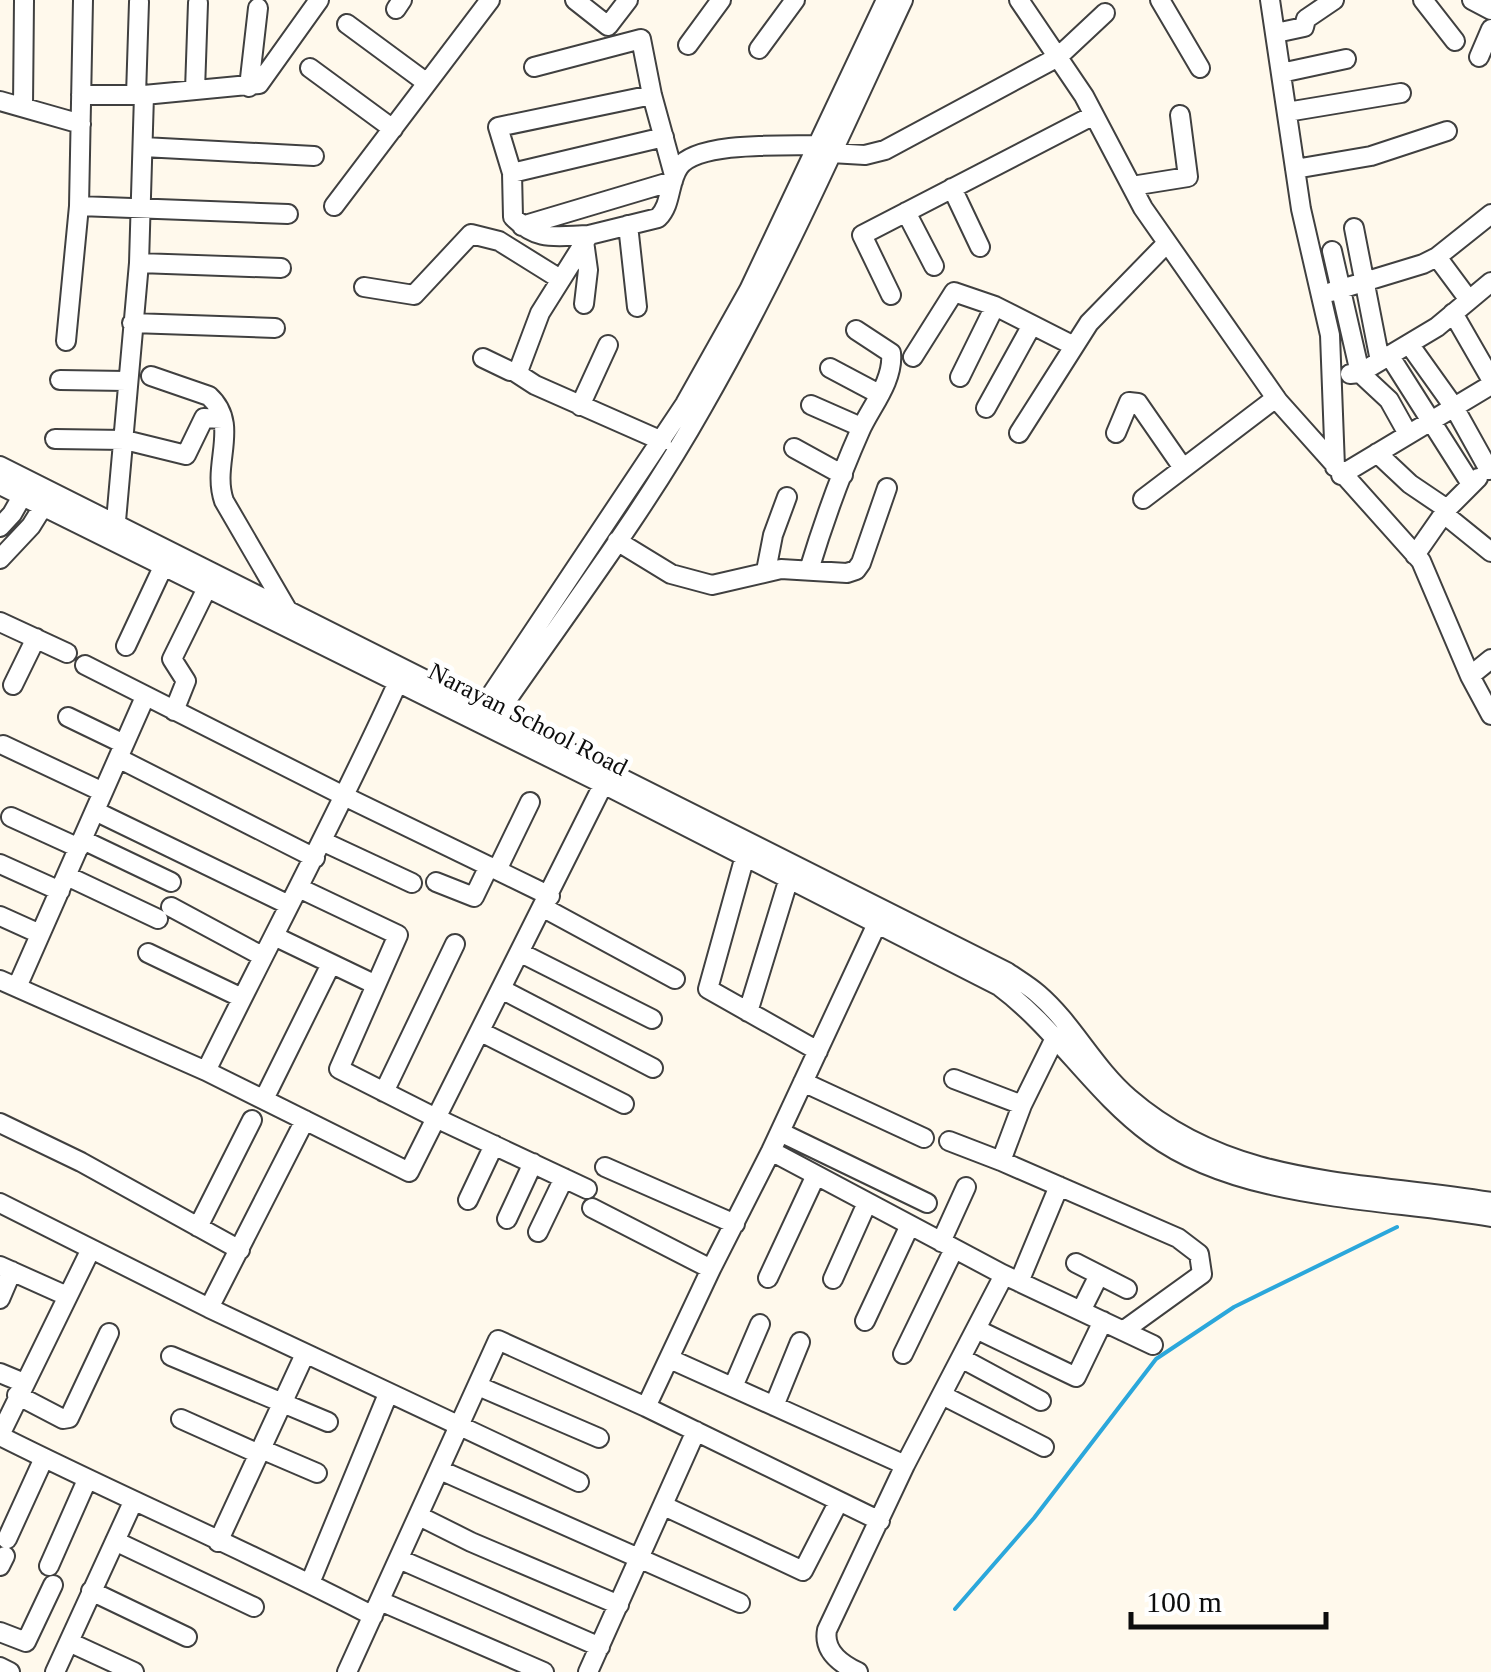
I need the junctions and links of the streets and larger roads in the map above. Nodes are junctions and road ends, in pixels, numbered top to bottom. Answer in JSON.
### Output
{"nodes":[{"id":1,"x":24,"y":0,"type":"edge"},
{"id":2,"x":83,"y":0,"type":"edge"},
{"id":3,"x":319,"y":0,"type":"edge"},
{"id":4,"x":490,"y":0,"type":"edge"},
{"id":5,"x":575,"y":0,"type":"edge"},
{"id":6,"x":628,"y":0,"type":"edge"},
{"id":7,"x":722,"y":0,"type":"edge"},
{"id":8,"x":795,"y":0,"type":"edge"},
{"id":9,"x":886,"y":0,"type":"edge"},
{"id":10,"x":904,"y":0,"type":"edge"},
{"id":11,"x":1019,"y":0,"type":"edge"},
{"id":12,"x":1270,"y":0,"type":"edge"},
{"id":13,"x":1334,"y":0,"type":"edge"},
{"id":14,"x":1424,"y":0,"type":"edge"},
{"id":15,"x":1472,"y":0,"type":"edge"},
{"id":16,"x":1162,"y":1,"type":"edge"},
{"id":17,"x":139,"y":2,"type":"edge"},
{"id":18,"x":198,"y":2,"type":"dead end"},
{"id":19,"x":258,"y":8,"type":"dead end"},
{"id":20,"x":1491,"y":10,"type":"edge"},
{"id":21,"x":1105,"y":12,"type":"dead end"},
{"id":22,"x":348,"y":24,"type":"dead end"},
{"id":23,"x":1491,"y":29,"type":"edge"},
{"id":24,"x":1276,"y":33,"type":"junction"},
{"id":25,"x":1455,"y":42,"type":"dead end"},
{"id":26,"x":688,"y":45,"type":"dead end"},
{"id":27,"x":759,"y":50,"type":"dead end"},
{"id":28,"x":1058,"y":57,"type":"junction"},
{"id":29,"x":1479,"y":57,"type":"dead end"},
{"id":30,"x":1346,"y":59,"type":"dead end"},
{"id":31,"x":534,"y":67,"type":"dead end"},
{"id":32,"x":310,"y":68,"type":"dead end"},
{"id":33,"x":1200,"y":68,"type":"dead end"},
{"id":34,"x":1281,"y":72,"type":"junction"},
{"id":35,"x":427,"y":83,"type":"junction"},
{"id":36,"x":249,"y":87,"type":"junction"},
{"id":37,"x":196,"y":90,"type":"junction"},
{"id":38,"x":1401,"y":93,"type":"dead end"},
{"id":39,"x":81,"y":94,"type":"junction"},
{"id":40,"x":140,"y":95,"type":"junction"},
{"id":41,"x":652,"y":95,"type":"junction"},
{"id":42,"x":0,"y":101,"type":"edge"},
{"id":43,"x":23,"y":106,"type":"junction"},
{"id":44,"x":1287,"y":112,"type":"junction"},
{"id":45,"x":1094,"y":115,"type":"junction"},
{"id":46,"x":1180,"y":115,"type":"dead end"},
{"id":47,"x":81,"y":124,"type":"junction"},
{"id":48,"x":394,"y":129,"type":"junction"},
{"id":49,"x":1448,"y":132,"type":"dead end"},
{"id":50,"x":664,"y":137,"type":"junction"},
{"id":51,"x":142,"y":147,"type":"junction"},
{"id":52,"x":824,"y":149,"type":"junction"},
{"id":53,"x":314,"y":156,"type":"dead end"},
{"id":54,"x":1295,"y":169,"type":"junction"},
{"id":55,"x":512,"y":173,"type":"junction"},
{"id":56,"x":674,"y":178,"type":"junction"},
{"id":57,"x":1132,"y":186,"type":"junction"},
{"id":58,"x":952,"y":188,"type":"junction"},
{"id":59,"x":79,"y":206,"type":"junction"},
{"id":60,"x":141,"y":206,"type":"junction"},
{"id":61,"x":334,"y":206,"type":"dead end"},
{"id":62,"x":906,"y":212,"type":"junction"},
{"id":63,"x":288,"y":214,"type":"dead end"},
{"id":64,"x":1491,"y":214,"type":"edge"},
{"id":65,"x":628,"y":225,"type":"junction"},
{"id":66,"x":522,"y":226,"type":"junction"},
{"id":67,"x":1354,"y":228,"type":"dead end"},
{"id":68,"x":587,"y":238,"type":"junction"},
{"id":69,"x":1168,"y":243,"type":"junction"},
{"id":70,"x":980,"y":247,"type":"dead end"},
{"id":71,"x":1332,"y":251,"type":"dead end"},
{"id":72,"x":1437,"y":257,"type":"junction"},
{"id":73,"x":139,"y":263,"type":"junction"},
{"id":74,"x":934,"y":266,"type":"dead end"},
{"id":75,"x":282,"y":268,"type":"dead end"},
{"id":76,"x":560,"y":279,"type":"junction"},
{"id":77,"x":1363,"y":282,"type":"junction"},
{"id":78,"x":1491,"y":282,"type":"edge"},
{"id":79,"x":364,"y":287,"type":"dead end"},
{"id":80,"x":1330,"y":292,"type":"junction"},
{"id":81,"x":890,"y":295,"type":"dead end"},
{"id":82,"x":1470,"y":300,"type":"junction"},
{"id":83,"x":584,"y":304,"type":"dead end"},
{"id":84,"x":637,"y":306,"type":"dead end"},
{"id":85,"x":995,"y":306,"type":"junction"},
{"id":86,"x":1453,"y":314,"type":"junction"},
{"id":87,"x":132,"y":323,"type":"junction"},
{"id":88,"x":1032,"y":325,"type":"junction"},
{"id":89,"x":275,"y":328,"type":"dead end"},
{"id":90,"x":856,"y":330,"type":"dead end"},
{"id":91,"x":66,"y":341,"type":"dead end"},
{"id":92,"x":1409,"y":344,"type":"junction"},
{"id":93,"x":608,"y":345,"type":"dead end"},
{"id":94,"x":1074,"y":346,"type":"junction"},
{"id":95,"x":913,"y":357,"type":"dead end"},
{"id":96,"x":483,"y":358,"type":"dead end"},
{"id":97,"x":1385,"y":358,"type":"junction"},
{"id":98,"x":830,"y":368,"type":"dead end"},
{"id":99,"x":514,"y":372,"type":"junction"},
{"id":100,"x":1360,"y":372,"type":"junction"},
{"id":101,"x":151,"y":376,"type":"dead end"},
{"id":102,"x":960,"y":377,"type":"dead end"},
{"id":103,"x":1334,"y":377,"type":"junction"},
{"id":104,"x":60,"y":380,"type":"dead end"},
{"id":105,"x":126,"y":381,"type":"junction"},
{"id":106,"x":1491,"y":382,"type":"edge"},
{"id":107,"x":880,"y":394,"type":"junction"},
{"id":108,"x":1276,"y":398,"type":"junction"},
{"id":109,"x":810,"y":405,"type":"dead end"},
{"id":110,"x":580,"y":406,"type":"junction"},
{"id":111,"x":1454,"y":407,"type":"junction"},
{"id":112,"x":986,"y":408,"type":"dead end"},
{"id":113,"x":222,"y":419,"type":"junction"},
{"id":114,"x":1431,"y":420,"type":"junction"},
{"id":115,"x":861,"y":428,"type":"junction"},
{"id":116,"x":1019,"y":433,"type":"dead end"},
{"id":117,"x":1116,"y":433,"type":"dead end"},
{"id":118,"x":1408,"y":434,"type":"junction"},
{"id":119,"x":55,"y":440,"type":"dead end"},
{"id":120,"x":125,"y":440,"type":"junction"},
{"id":121,"x":662,"y":441,"type":"junction"},
{"id":122,"x":794,"y":448,"type":"dead end"},
{"id":123,"x":1376,"y":454,"type":"junction"},
{"id":124,"x":0,"y":466,"type":"edge"},
{"id":125,"x":1183,"y":468,"type":"junction"},
{"id":126,"x":1490,"y":469,"type":"edge"},
{"id":127,"x":1338,"y":471,"type":"junction"},
{"id":128,"x":843,"y":476,"type":"junction"},
{"id":129,"x":1471,"y":484,"type":"junction"},
{"id":130,"x":0,"y":485,"type":"edge"},
{"id":131,"x":887,"y":488,"type":"dead end"},
{"id":132,"x":26,"y":489,"type":"junction"},
{"id":133,"x":787,"y":497,"type":"dead end"},
{"id":134,"x":1142,"y":499,"type":"dead end"},
{"id":135,"x":48,"y":500,"type":"junction"},
{"id":136,"x":1445,"y":511,"type":"junction"},
{"id":137,"x":116,"y":521,"type":"junction"},
{"id":138,"x":0,"y":527,"type":"edge"},
{"id":139,"x":98,"y":533,"type":"junction"},
{"id":140,"x":617,"y":541,"type":"junction"},
{"id":141,"x":1491,"y":552,"type":"edge"},
{"id":142,"x":1415,"y":554,"type":"junction"},
{"id":143,"x":0,"y":558,"type":"edge"},
{"id":144,"x":163,"y":567,"type":"junction"},
{"id":145,"x":809,"y":570,"type":"junction"},
{"id":146,"x":766,"y":571,"type":"junction"},
{"id":147,"x":207,"y":588,"type":"junction"},
{"id":148,"x":289,"y":611,"type":"junction"},
{"id":149,"x":2,"y":629,"type":"edge"},
{"id":150,"x":36,"y":638,"type":"junction"},
{"id":151,"x":126,"y":646,"type":"dead end"},
{"id":152,"x":68,"y":654,"type":"dead end"},
{"id":153,"x":1491,"y":660,"type":"edge"},
{"id":154,"x":86,"y":664,"type":"dead end"},
{"id":155,"x":1470,"y":676,"type":"junction"},
{"id":156,"x":398,"y":682,"type":"junction"},
{"id":157,"x":13,"y":685,"type":"dead end"},
{"id":158,"x":145,"y":697,"type":"junction"},
{"id":159,"x":174,"y":711,"type":"junction"},
{"id":160,"x":1491,"y":715,"type":"edge"},
{"id":161,"x":68,"y":717,"type":"dead end"},
{"id":162,"x":486,"y":718,"type":"junction"},
{"id":163,"x":3,"y":744,"type":"dead end"},
{"id":164,"x":121,"y":751,"type":"junction"},
{"id":165,"x":606,"y":778,"type":"junction"},
{"id":166,"x":103,"y":792,"type":"junction"},
{"id":167,"x":346,"y":798,"type":"junction"},
{"id":168,"x":530,"y":802,"type":"dead end"},
{"id":169,"x":94,"y":810,"type":"junction"},
{"id":170,"x":11,"y":817,"type":"dead end"},
{"id":171,"x":81,"y":844,"type":"junction"},
{"id":172,"x":320,"y":850,"type":"junction"},
{"id":173,"x":745,"y":856,"type":"junction"},
{"id":174,"x":0,"y":864,"type":"edge"},
{"id":175,"x":493,"y":868,"type":"junction"},
{"id":176,"x":789,"y":878,"type":"junction"},
{"id":177,"x":172,"y":882,"type":"dead end"},
{"id":178,"x":436,"y":882,"type":"dead end"},
{"id":179,"x":412,"y":883,"type":"dead end"},
{"id":180,"x":64,"y":884,"type":"junction"},
{"id":181,"x":299,"y":888,"type":"junction"},
{"id":182,"x":547,"y":902,"type":"junction"},
{"id":183,"x":289,"y":905,"type":"junction"},
{"id":184,"x":0,"y":916,"type":"edge"},
{"id":185,"x":880,"y":916,"type":"junction"},
{"id":186,"x":40,"y":934,"type":"junction"},
{"id":187,"x":274,"y":936,"type":"junction"},
{"id":188,"x":455,"y":944,"type":"dead end"},
{"id":189,"x":148,"y":953,"type":"dead end"},
{"id":190,"x":522,"y":953,"type":"junction"},
{"id":191,"x":262,"y":956,"type":"junction"},
{"id":192,"x":331,"y":964,"type":"junction"},
{"id":193,"x":675,"y":979,"type":"dead end"},
{"id":194,"x":8,"y":984,"type":"edge"},
{"id":195,"x":376,"y":986,"type":"junction"},
{"id":196,"x":503,"y":990,"type":"junction"},
{"id":197,"x":242,"y":998,"type":"junction"},
{"id":198,"x":1034,"y":1001,"type":"junction"},
{"id":199,"x":748,"y":1012,"type":"junction"},
{"id":200,"x":652,"y":1019,"type":"dead end"},
{"id":201,"x":480,"y":1032,"type":"junction"},
{"id":202,"x":1056,"y":1036,"type":"junction"},
{"id":203,"x":818,"y":1050,"type":"junction"},
{"id":204,"x":654,"y":1068,"type":"dead end"},
{"id":205,"x":206,"y":1071,"type":"junction"},
{"id":206,"x":954,"y":1079,"type":"dead end"},
{"id":207,"x":803,"y":1082,"type":"junction"},
{"id":208,"x":384,"y":1092,"type":"junction"},
{"id":209,"x":264,"y":1099,"type":"junction"},
{"id":210,"x":624,"y":1104,"type":"dead end"},
{"id":211,"x":1022,"y":1105,"type":"junction"},
{"id":212,"x":436,"y":1118,"type":"junction"},
{"id":213,"x":252,"y":1120,"type":"dead end"},
{"id":214,"x":305,"y":1120,"type":"junction"},
{"id":215,"x":0,"y":1123,"type":"edge"},
{"id":216,"x":780,"y":1132,"type":"junction"},
{"id":217,"x":924,"y":1138,"type":"dead end"},
{"id":218,"x":949,"y":1141,"type":"dead end"},
{"id":219,"x":494,"y":1145,"type":"junction"},
{"id":220,"x":771,"y":1151,"type":"junction"},
{"id":221,"x":1001,"y":1161,"type":"junction"},
{"id":222,"x":533,"y":1163,"type":"junction"},
{"id":223,"x":604,"y":1166,"type":"dead end"},
{"id":224,"x":816,"y":1175,"type":"junction"},
{"id":225,"x":564,"y":1178,"type":"junction"},
{"id":226,"x":1059,"y":1186,"type":"junction"},
{"id":227,"x":966,"y":1187,"type":"dead end"},
{"id":228,"x":586,"y":1189,"type":"dead end"},
{"id":229,"x":468,"y":1200,"type":"dead end"},
{"id":230,"x":868,"y":1202,"type":"junction"},
{"id":231,"x":1491,"y":1202,"type":"edge"},
{"id":232,"x":0,"y":1203,"type":"edge"},
{"id":233,"x":927,"y":1204,"type":"dead end"},
{"id":234,"x":592,"y":1208,"type":"dead end"},
{"id":235,"x":1491,"y":1217,"type":"edge"},
{"id":236,"x":506,"y":1219,"type":"dead end"},
{"id":237,"x":735,"y":1224,"type":"junction"},
{"id":238,"x":910,"y":1225,"type":"junction"},
{"id":239,"x":198,"y":1227,"type":"junction"},
{"id":240,"x":538,"y":1232,"type":"dead end"},
{"id":241,"x":948,"y":1245,"type":"junction"},
{"id":242,"x":90,"y":1249,"type":"junction"},
{"id":243,"x":240,"y":1250,"type":"junction"},
{"id":244,"x":1076,"y":1263,"type":"dead end"},
{"id":245,"x":6,"y":1269,"type":"edge"},
{"id":246,"x":711,"y":1269,"type":"junction"},
{"id":247,"x":998,"y":1272,"type":"junction"},
{"id":248,"x":1099,"y":1275,"type":"junction"},
{"id":249,"x":768,"y":1278,"type":"dead end"},
{"id":250,"x":833,"y":1279,"type":"dead end"},
{"id":251,"x":1019,"y":1282,"type":"junction"},
{"id":252,"x":1127,"y":1289,"type":"dead end"},
{"id":253,"x":67,"y":1296,"type":"junction"},
{"id":254,"x":0,"y":1298,"type":"edge"},
{"id":255,"x":209,"y":1308,"type":"junction"},
{"id":256,"x":1081,"y":1311,"type":"junction"},
{"id":257,"x":864,"y":1321,"type":"dead end"},
{"id":258,"x":1103,"y":1322,"type":"junction"},
{"id":259,"x":760,"y":1324,"type":"dead end"},
{"id":260,"x":976,"y":1329,"type":"junction"},
{"id":261,"x":1123,"y":1331,"type":"junction"},
{"id":262,"x":109,"y":1333,"type":"dead end"},
{"id":263,"x":800,"y":1342,"type":"dead end"},
{"id":264,"x":1153,"y":1345,"type":"dead end"},
{"id":265,"x":305,"y":1354,"type":"junction"},
{"id":266,"x":903,"y":1354,"type":"dead end"},
{"id":267,"x":171,"y":1356,"type":"dead end"},
{"id":268,"x":961,"y":1358,"type":"junction"},
{"id":269,"x":670,"y":1359,"type":"junction"},
{"id":270,"x":0,"y":1373,"type":"edge"},
{"id":271,"x":478,"y":1386,"type":"junction"},
{"id":272,"x":733,"y":1388,"type":"junction"},
{"id":273,"x":20,"y":1389,"type":"junction"},
{"id":274,"x":388,"y":1394,"type":"junction"},
{"id":275,"x":942,"y":1395,"type":"junction"},
{"id":276,"x":1041,"y":1400,"type":"dead end"},
{"id":277,"x":283,"y":1402,"type":"junction"},
{"id":278,"x":774,"y":1406,"type":"junction"},
{"id":279,"x":646,"y":1407,"type":"junction"},
{"id":280,"x":181,"y":1419,"type":"dead end"},
{"id":281,"x":328,"y":1422,"type":"dead end"},
{"id":282,"x":459,"y":1428,"type":"junction"},
{"id":283,"x":696,"y":1431,"type":"junction"},
{"id":284,"x":0,"y":1435,"type":"edge"},
{"id":285,"x":599,"y":1438,"type":"dead end"},
{"id":286,"x":1044,"y":1446,"type":"dead end"},
{"id":287,"x":260,"y":1452,"type":"junction"},
{"id":288,"x":44,"y":1458,"type":"junction"},
{"id":289,"x":905,"y":1465,"type":"junction"},
{"id":290,"x":440,"y":1470,"type":"junction"},
{"id":291,"x":317,"y":1474,"type":"dead end"},
{"id":292,"x":87,"y":1480,"type":"junction"},
{"id":293,"x":580,"y":1482,"type":"dead end"},
{"id":294,"x":133,"y":1502,"type":"junction"},
{"id":295,"x":838,"y":1503,"type":"junction"},
{"id":296,"x":664,"y":1506,"type":"junction"},
{"id":297,"x":418,"y":1516,"type":"junction"},
{"id":298,"x":880,"y":1521,"type":"junction"},
{"id":299,"x":115,"y":1541,"type":"junction"},
{"id":300,"x":218,"y":1542,"type":"junction"},
{"id":301,"x":4,"y":1554,"type":"edge"},
{"id":302,"x":640,"y":1556,"type":"junction"},
{"id":303,"x":398,"y":1559,"type":"junction"},
{"id":304,"x":49,"y":1566,"type":"dead end"},
{"id":305,"x":310,"y":1583,"type":"junction"},
{"id":306,"x":52,"y":1585,"type":"dead end"},
{"id":307,"x":92,"y":1592,"type":"junction"},
{"id":308,"x":740,"y":1603,"type":"dead end"},
{"id":309,"x":618,"y":1605,"type":"junction"},
{"id":310,"x":254,"y":1607,"type":"dead end"},
{"id":311,"x":376,"y":1609,"type":"junction"},
{"id":312,"x":0,"y":1632,"type":"edge"},
{"id":313,"x":187,"y":1637,"type":"dead end"},
{"id":314,"x":68,"y":1642,"type":"junction"},
{"id":315,"x":600,"y":1647,"type":"junction"},
{"id":316,"x":0,"y":1667,"type":"edge"},
{"id":317,"x":10,"y":1672,"type":"edge"},
{"id":318,"x":54,"y":1672,"type":"edge"},
{"id":319,"x":134,"y":1672,"type":"edge"},
{"id":320,"x":348,"y":1672,"type":"edge"},
{"id":321,"x":544,"y":1672,"type":"edge"},
{"id":322,"x":588,"y":1672,"type":"edge"},
{"id":323,"x":858,"y":1672,"type":"edge"}],
"edges":[{"from":1,"to":43,"type":"street"},
{"from":2,"to":39,"type":"street"},
{"from":3,"to":36,"type":"street"},
{"from":4,"to":35,"type":"street"},
{"from":5,"to":6,"type":"street"},
{"from":7,"to":26,"type":"street"},
{"from":8,"to":27,"type":"street"},
{"from":9,"to":52,"type":"street"},
{"from":10,"to":52,"type":"street"},
{"from":11,"to":28,"type":"street"},
{"from":12,"to":24,"type":"street"},
{"from":13,"to":24,"type":"street"},
{"from":14,"to":25,"type":"street"},
{"from":15,"to":20,"type":"street"},
{"from":16,"to":33,"type":"street"},
{"from":17,"to":40,"type":"street"},
{"from":18,"to":37,"type":"street"},
{"from":19,"to":36,"type":"street"},
{"from":21,"to":28,"type":"street"},
{"from":22,"to":35,"type":"street"},
{"from":23,"to":29,"type":"street"},
{"from":24,"to":34,"type":"street"},
{"from":28,"to":45,"type":"street"},
{"from":28,"to":52,"type":"street"},
{"from":30,"to":34,"type":"street"},
{"from":31,"to":41,"type":"street"},
{"from":32,"to":48,"type":"street"},
{"from":34,"to":44,"type":"street"},
{"from":35,"to":48,"type":"street"},
{"from":36,"to":37,"type":"street"},
{"from":37,"to":40,"type":"street"},
{"from":38,"to":44,"type":"street"},
{"from":39,"to":40,"type":"street"},
{"from":39,"to":47,"type":"street"},
{"from":40,"to":51,"type":"street"},
{"from":41,"to":50,"type":"street"},
{"from":41,"to":55,"type":"street"},
{"from":42,"to":43,"type":"street"},
{"from":43,"to":47,"type":"street"},
{"from":44,"to":54,"type":"street"},
{"from":45,"to":57,"type":"street"},
{"from":45,"to":58,"type":"street"},
{"from":46,"to":57,"type":"street"},
{"from":47,"to":59,"type":"street"},
{"from":48,"to":61,"type":"street"},
{"from":49,"to":54,"type":"street"},
{"from":50,"to":55,"type":"street"},
{"from":50,"to":56,"type":"street"},
{"from":51,"to":53,"type":"street"},
{"from":51,"to":60,"type":"street"},
{"from":52,"to":56,"type":"street"},
{"from":52,"to":121,"type":"street"},
{"from":52,"to":140,"type":"street"},
{"from":54,"to":80,"type":"street"},
{"from":55,"to":66,"type":"street"},
{"from":56,"to":65,"type":"street"},
{"from":56,"to":66,"type":"street"},
{"from":57,"to":69,"type":"street"},
{"from":58,"to":62,"type":"street"},
{"from":58,"to":70,"type":"street"},
{"from":59,"to":60,"type":"street"},
{"from":59,"to":91,"type":"street"},
{"from":60,"to":63,"type":"street"},
{"from":60,"to":73,"type":"street"},
{"from":62,"to":74,"type":"street"},
{"from":62,"to":81,"type":"street"},
{"from":64,"to":72,"type":"street"},
{"from":65,"to":68,"type":"street"},
{"from":65,"to":84,"type":"street"},
{"from":66,"to":68,"type":"street"},
{"from":67,"to":77,"type":"street"},
{"from":68,"to":76,"type":"street"},
{"from":68,"to":83,"type":"street"},
{"from":69,"to":94,"type":"street"},
{"from":69,"to":108,"type":"street"},
{"from":71,"to":80,"type":"street"},
{"from":72,"to":77,"type":"street"},
{"from":72,"to":82,"type":"street"},
{"from":73,"to":75,"type":"street"},
{"from":73,"to":87,"type":"street"},
{"from":76,"to":79,"type":"street"},
{"from":76,"to":99,"type":"street"},
{"from":77,"to":80,"type":"street"},
{"from":77,"to":97,"type":"street"},
{"from":78,"to":82,"type":"street"},
{"from":80,"to":100,"type":"street"},
{"from":80,"to":103,"type":"street"},
{"from":82,"to":86,"type":"street"},
{"from":85,"to":88,"type":"street"},
{"from":85,"to":95,"type":"street"},
{"from":85,"to":102,"type":"street"},
{"from":86,"to":92,"type":"street"},
{"from":86,"to":106,"type":"street"},
{"from":87,"to":89,"type":"street"},
{"from":87,"to":105,"type":"street"},
{"from":88,"to":94,"type":"street"},
{"from":88,"to":112,"type":"street"},
{"from":90,"to":107,"type":"street"},
{"from":92,"to":97,"type":"street"},
{"from":92,"to":111,"type":"street"},
{"from":93,"to":110,"type":"street"},
{"from":94,"to":116,"type":"street"},
{"from":96,"to":99,"type":"street"},
{"from":97,"to":100,"type":"street"},
{"from":97,"to":114,"type":"street"},
{"from":98,"to":107,"type":"street"},
{"from":99,"to":110,"type":"street"},
{"from":100,"to":103,"type":"street"},
{"from":100,"to":118,"type":"street"},
{"from":101,"to":113,"type":"street"},
{"from":103,"to":127,"type":"street"},
{"from":104,"to":105,"type":"street"},
{"from":105,"to":120,"type":"street"},
{"from":106,"to":111,"type":"street"},
{"from":107,"to":115,"type":"street"},
{"from":108,"to":125,"type":"street"},
{"from":108,"to":127,"type":"street"},
{"from":109,"to":115,"type":"street"},
{"from":110,"to":121,"type":"street"},
{"from":111,"to":114,"type":"street"},
{"from":111,"to":126,"type":"street"},
{"from":113,"to":120,"type":"street"},
{"from":113,"to":148,"type":"street"},
{"from":114,"to":118,"type":"street"},
{"from":114,"to":129,"type":"street"},
{"from":115,"to":128,"type":"street"},
{"from":117,"to":125,"type":"street"},
{"from":118,"to":123,"type":"street"},
{"from":119,"to":120,"type":"street"},
{"from":120,"to":137,"type":"street"},
{"from":121,"to":162,"type":"street"},
{"from":122,"to":128,"type":"street"},
{"from":123,"to":127,"type":"street"},
{"from":123,"to":136,"type":"street"},
{"from":124,"to":132,"type":"street"},
{"from":125,"to":134,"type":"street"},
{"from":126,"to":129,"type":"street"},
{"from":127,"to":142,"type":"street"},
{"from":128,"to":145,"type":"street"},
{"from":129,"to":136,"type":"street"},
{"from":130,"to":132,"type":"street"},
{"from":131,"to":145,"type":"street"},
{"from":132,"to":135,"type":"street"},
{"from":132,"to":138,"type":"street"},
{"from":133,"to":146,"type":"street"},
{"from":135,"to":137,"type":"street"},
{"from":135,"to":139,"type":"street","name":"Narayan School Road"},
{"from":135,"to":143,"type":"street"},
{"from":136,"to":141,"type":"street"},
{"from":136,"to":142,"type":"street"},
{"from":137,"to":139,"type":"street"},
{"from":137,"to":148,"type":"street"},
{"from":139,"to":144,"type":"street","name":"Narayan School Road"},
{"from":140,"to":146,"type":"street"},
{"from":140,"to":162,"type":"street"},
{"from":142,"to":155,"type":"street"},
{"from":144,"to":147,"type":"street","name":"Narayan School Road"},
{"from":144,"to":151,"type":"street"},
{"from":145,"to":146,"type":"street"},
{"from":147,"to":156,"type":"street","name":"Narayan School Road"},
{"from":147,"to":159,"type":"street"},
{"from":148,"to":162,"type":"street"},
{"from":149,"to":150,"type":"street"},
{"from":150,"to":152,"type":"street"},
{"from":150,"to":157,"type":"street"},
{"from":153,"to":155,"type":"street"},
{"from":154,"to":158,"type":"street"},
{"from":155,"to":160,"type":"street"},
{"from":156,"to":162,"type":"street","name":"Narayan School Road"},
{"from":156,"to":167,"type":"street"},
{"from":158,"to":159,"type":"street"},
{"from":158,"to":164,"type":"street"},
{"from":159,"to":167,"type":"street"},
{"from":161,"to":164,"type":"street"},
{"from":162,"to":165,"type":"street","name":"Narayan School Road"},
{"from":163,"to":166,"type":"street"},
{"from":164,"to":166,"type":"street"},
{"from":164,"to":172,"type":"street"},
{"from":165,"to":173,"type":"street","name":"Narayan School Road"},
{"from":165,"to":182,"type":"street"},
{"from":165,"to":185,"type":"street"},
{"from":166,"to":169,"type":"street"},
{"from":167,"to":172,"type":"street"},
{"from":167,"to":175,"type":"street"},
{"from":168,"to":175,"type":"street"},
{"from":169,"to":171,"type":"street"},
{"from":169,"to":183,"type":"street"},
{"from":170,"to":171,"type":"street"},
{"from":171,"to":177,"type":"street"},
{"from":171,"to":180,"type":"street"},
{"from":172,"to":179,"type":"street"},
{"from":172,"to":181,"type":"street"},
{"from":173,"to":176,"type":"street","name":"Narayan School Road"},
{"from":173,"to":199,"type":"street"},
{"from":174,"to":180,"type":"street"},
{"from":175,"to":178,"type":"street"},
{"from":175,"to":182,"type":"street"},
{"from":176,"to":185,"type":"street","name":"Narayan School Road"},
{"from":176,"to":199,"type":"street"},
{"from":180,"to":186,"type":"street"},
{"from":180,"to":191,"type":"street"},
{"from":181,"to":183,"type":"street"},
{"from":181,"to":195,"type":"street"},
{"from":182,"to":190,"type":"street"},
{"from":182,"to":193,"type":"street"},
{"from":183,"to":187,"type":"street"},
{"from":184,"to":186,"type":"street"},
{"from":185,"to":198,"type":"street","name":"Narayan School Road"},
{"from":185,"to":203,"type":"street"},
{"from":186,"to":194,"type":"street"},
{"from":187,"to":191,"type":"street"},
{"from":187,"to":192,"type":"street"},
{"from":188,"to":208,"type":"street"},
{"from":189,"to":197,"type":"street"},
{"from":190,"to":196,"type":"street"},
{"from":190,"to":200,"type":"street"},
{"from":191,"to":197,"type":"street"},
{"from":192,"to":195,"type":"street"},
{"from":192,"to":209,"type":"street"},
{"from":194,"to":205,"type":"street"},
{"from":195,"to":208,"type":"street"},
{"from":196,"to":201,"type":"street"},
{"from":196,"to":204,"type":"street"},
{"from":197,"to":205,"type":"street"},
{"from":198,"to":202,"type":"street"},
{"from":198,"to":231,"type":"street"},
{"from":199,"to":203,"type":"street"},
{"from":201,"to":210,"type":"street"},
{"from":201,"to":212,"type":"street"},
{"from":202,"to":211,"type":"street"},
{"from":202,"to":235,"type":"street"},
{"from":203,"to":207,"type":"street"},
{"from":205,"to":209,"type":"street"},
{"from":206,"to":211,"type":"street"},
{"from":207,"to":216,"type":"street"},
{"from":207,"to":217,"type":"street"},
{"from":208,"to":212,"type":"street"},
{"from":209,"to":214,"type":"street"},
{"from":211,"to":221,"type":"street"},
{"from":212,"to":214,"type":"street"},
{"from":212,"to":219,"type":"street"},
{"from":213,"to":239,"type":"street"},
{"from":214,"to":243,"type":"street"},
{"from":215,"to":239,"type":"street"},
{"from":216,"to":220,"type":"street"},
{"from":216,"to":233,"type":"street"},
{"from":218,"to":221,"type":"street"},
{"from":219,"to":222,"type":"street"},
{"from":219,"to":229,"type":"street"},
{"from":220,"to":224,"type":"street"},
{"from":220,"to":237,"type":"street"},
{"from":221,"to":226,"type":"street"},
{"from":222,"to":225,"type":"street"},
{"from":222,"to":236,"type":"street"},
{"from":223,"to":237,"type":"street"},
{"from":224,"to":230,"type":"street"},
{"from":224,"to":249,"type":"street"},
{"from":225,"to":228,"type":"street"},
{"from":225,"to":240,"type":"street"},
{"from":226,"to":251,"type":"street"},
{"from":226,"to":261,"type":"street"},
{"from":227,"to":241,"type":"street"},
{"from":230,"to":238,"type":"street"},
{"from":230,"to":250,"type":"street"},
{"from":232,"to":242,"type":"street"},
{"from":234,"to":246,"type":"street"},
{"from":237,"to":246,"type":"street"},
{"from":238,"to":241,"type":"street"},
{"from":238,"to":257,"type":"street"},
{"from":239,"to":243,"type":"street"},
{"from":241,"to":247,"type":"street"},
{"from":241,"to":266,"type":"street"},
{"from":242,"to":253,"type":"street"},
{"from":242,"to":255,"type":"street"},
{"from":243,"to":255,"type":"street"},
{"from":244,"to":248,"type":"street"},
{"from":245,"to":253,"type":"street"},
{"from":245,"to":254,"type":"street"},
{"from":246,"to":269,"type":"street"},
{"from":247,"to":251,"type":"street"},
{"from":247,"to":260,"type":"street"},
{"from":248,"to":252,"type":"street"},
{"from":248,"to":256,"type":"street"},
{"from":251,"to":256,"type":"street"},
{"from":253,"to":273,"type":"street"},
{"from":255,"to":265,"type":"street"},
{"from":256,"to":258,"type":"street"},
{"from":258,"to":260,"type":"street"},
{"from":258,"to":261,"type":"street"},
{"from":259,"to":272,"type":"street"},
{"from":260,"to":268,"type":"street"},
{"from":261,"to":264,"type":"street"},
{"from":262,"to":273,"type":"street"},
{"from":263,"to":278,"type":"street"},
{"from":265,"to":274,"type":"street"},
{"from":265,"to":277,"type":"street"},
{"from":267,"to":277,"type":"street"},
{"from":268,"to":275,"type":"street"},
{"from":268,"to":276,"type":"street"},
{"from":269,"to":272,"type":"street"},
{"from":269,"to":279,"type":"street"},
{"from":270,"to":273,"type":"street"},
{"from":271,"to":279,"type":"street"},
{"from":271,"to":282,"type":"street"},
{"from":271,"to":285,"type":"street"},
{"from":272,"to":278,"type":"street"},
{"from":273,"to":284,"type":"street"},
{"from":274,"to":282,"type":"street"},
{"from":274,"to":305,"type":"street"},
{"from":275,"to":286,"type":"street"},
{"from":275,"to":289,"type":"street"},
{"from":277,"to":281,"type":"street"},
{"from":277,"to":287,"type":"street"},
{"from":278,"to":289,"type":"street"},
{"from":279,"to":283,"type":"street"},
{"from":280,"to":287,"type":"street"},
{"from":282,"to":290,"type":"street"},
{"from":282,"to":293,"type":"street"},
{"from":283,"to":295,"type":"street"},
{"from":283,"to":296,"type":"street"},
{"from":284,"to":288,"type":"street"},
{"from":287,"to":291,"type":"street"},
{"from":287,"to":300,"type":"street"},
{"from":288,"to":292,"type":"street"},
{"from":288,"to":301,"type":"street"},
{"from":289,"to":298,"type":"street"},
{"from":290,"to":297,"type":"street"},
{"from":290,"to":302,"type":"street"},
{"from":292,"to":294,"type":"street"},
{"from":292,"to":304,"type":"street"},
{"from":294,"to":299,"type":"street"},
{"from":294,"to":300,"type":"street"},
{"from":295,"to":296,"type":"street"},
{"from":295,"to":298,"type":"street"},
{"from":296,"to":302,"type":"street"},
{"from":297,"to":303,"type":"street"},
{"from":297,"to":309,"type":"street"},
{"from":298,"to":323,"type":"street"},
{"from":299,"to":307,"type":"street"},
{"from":299,"to":310,"type":"street"},
{"from":300,"to":305,"type":"street"},
{"from":302,"to":308,"type":"street"},
{"from":302,"to":309,"type":"street"},
{"from":303,"to":311,"type":"street"},
{"from":303,"to":315,"type":"street"},
{"from":305,"to":311,"type":"street"},
{"from":306,"to":312,"type":"street"},
{"from":307,"to":313,"type":"street"},
{"from":307,"to":314,"type":"street"},
{"from":309,"to":315,"type":"street"},
{"from":311,"to":320,"type":"street"},
{"from":311,"to":321,"type":"street"},
{"from":314,"to":318,"type":"street"},
{"from":314,"to":319,"type":"street"},
{"from":315,"to":322,"type":"street"},
{"from":316,"to":317,"type":"street"}]}
